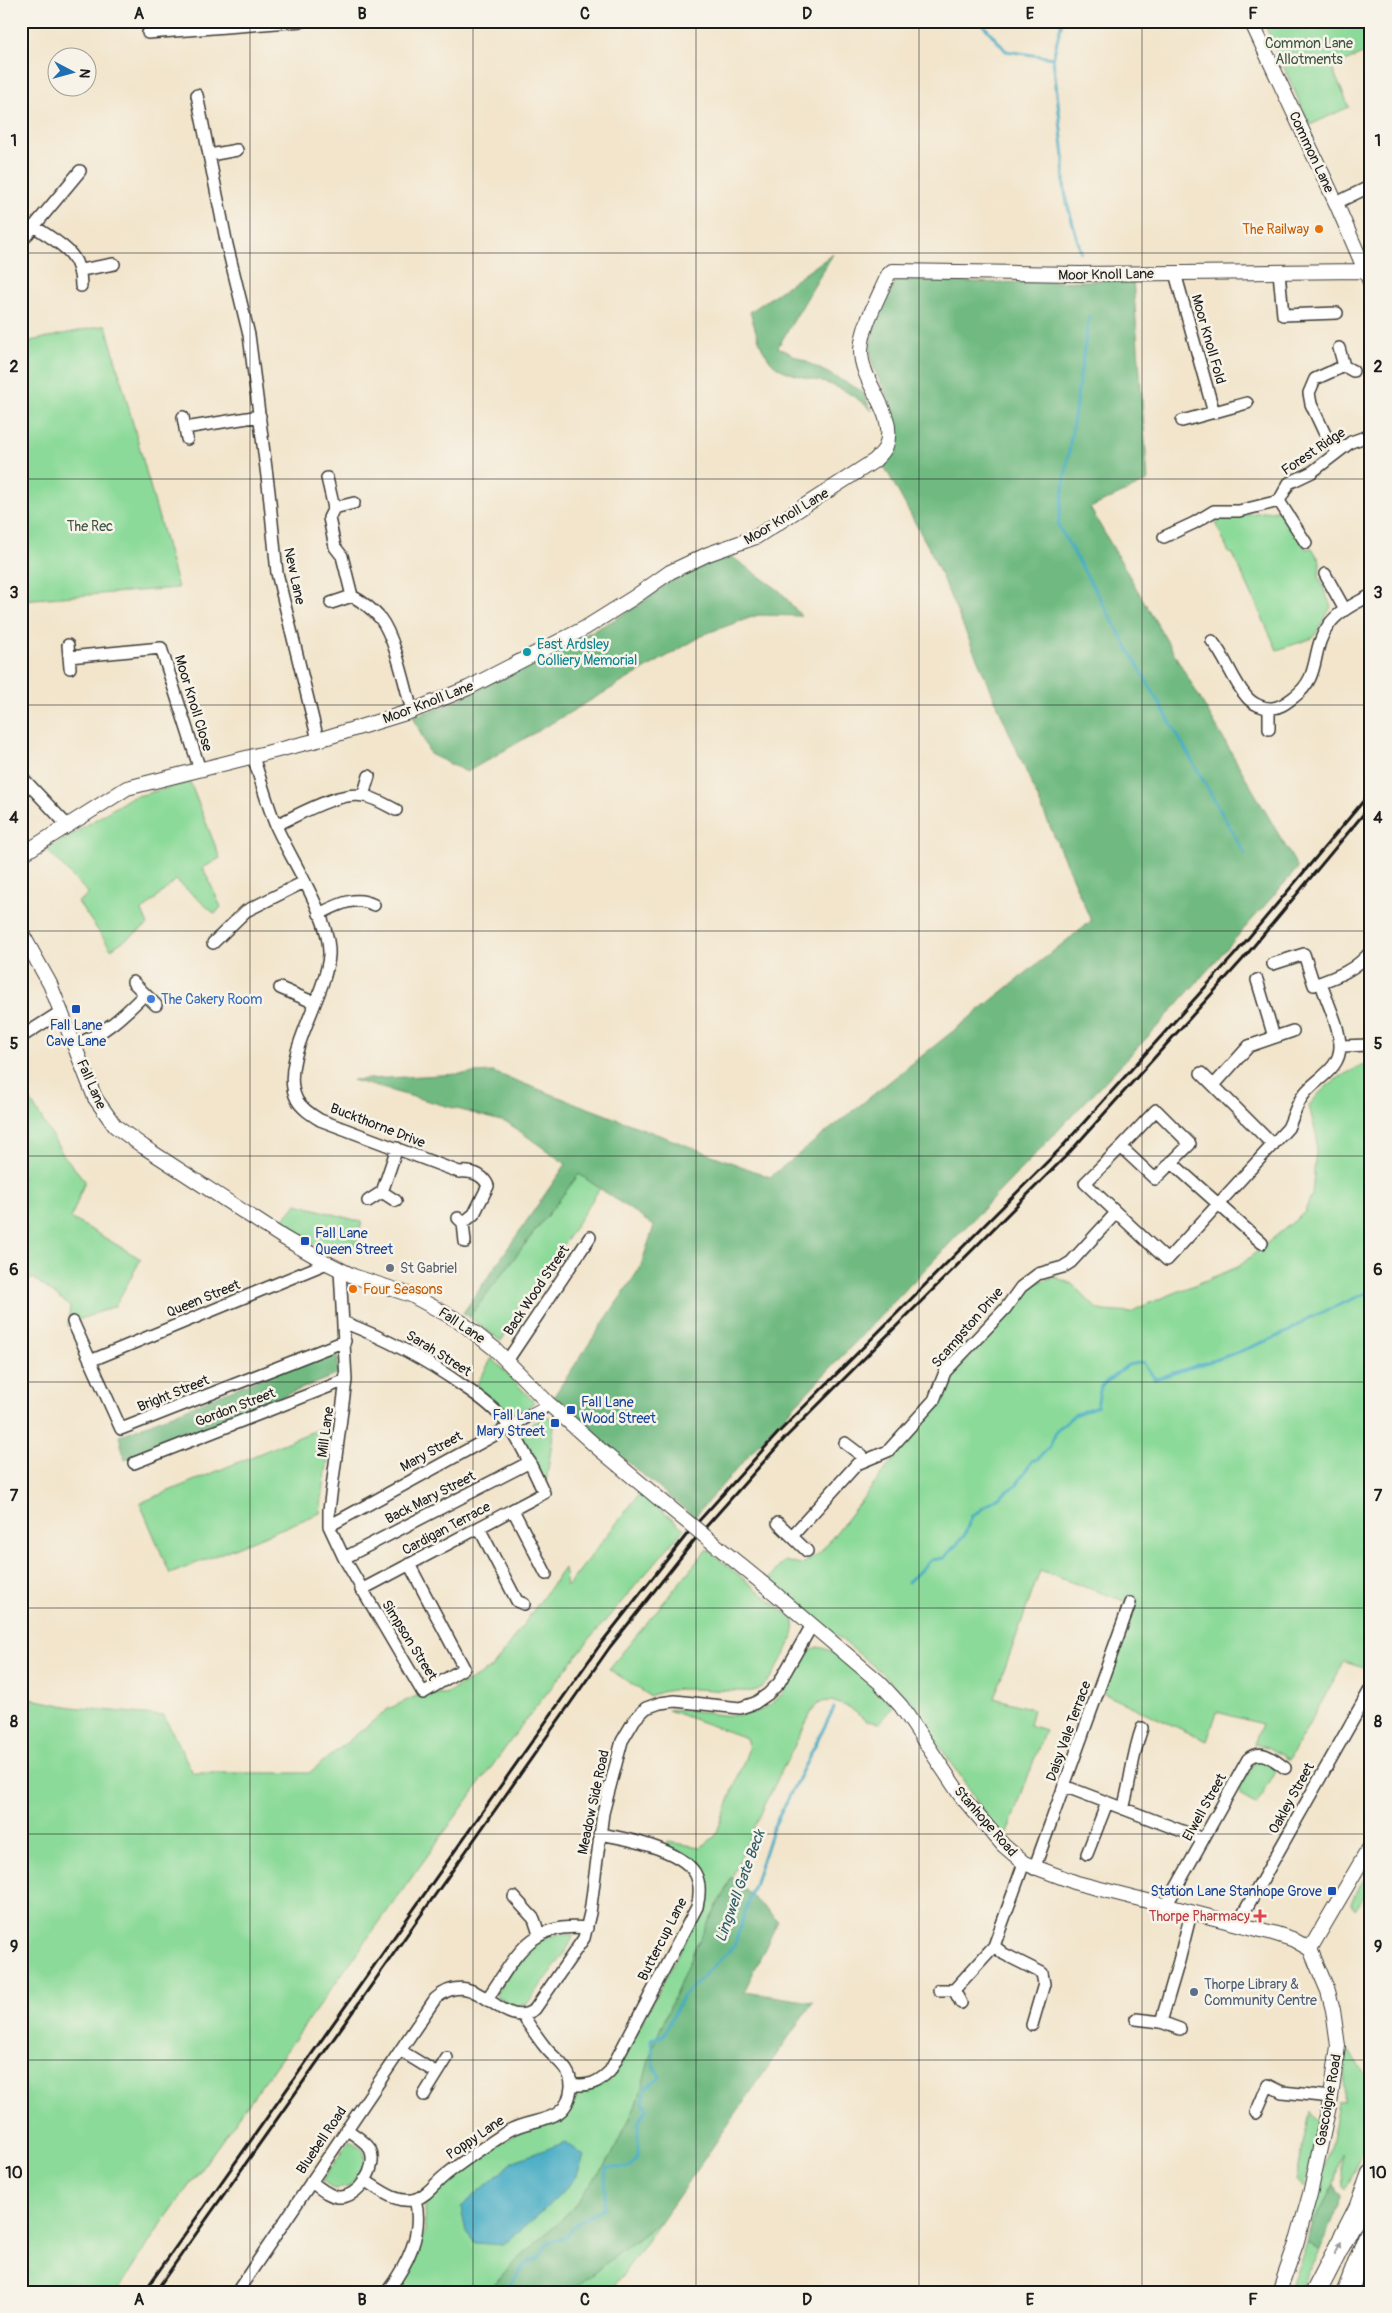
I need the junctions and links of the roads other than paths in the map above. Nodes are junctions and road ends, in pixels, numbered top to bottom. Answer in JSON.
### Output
{"nodes":[{"id":1,"x":302,"y":21,"type":"edge"},
{"id":2,"x":1251,"y":21,"type":"edge"},
{"id":3,"x":148,"y":33,"type":"dead end"},
{"id":4,"x":197,"y":95,"type":"dead end"},
{"id":5,"x":237,"y":150,"type":"dead end"},
{"id":6,"x":210,"y":155,"type":"junction"},
{"id":7,"x":80,"y":171,"type":"dead end"},
{"id":8,"x":1371,"y":186,"type":"edge"},
{"id":9,"x":1336,"y":202,"type":"junction"},
{"id":10,"x":34,"y":226,"type":"junction"},
{"id":11,"x":21,"y":242,"type":"edge"},
{"id":12,"x":114,"y":264,"type":"dead end"},
{"id":13,"x":81,"y":270,"type":"junction"},
{"id":14,"x":1365,"y":271,"type":"junction"},
{"id":15,"x":1279,"y":272,"type":"junction"},
{"id":16,"x":1175,"y":273,"type":"junction"},
{"id":17,"x":1371,"y":284,"type":"edge"},
{"id":18,"x":81,"y":286,"type":"dead end"},
{"id":19,"x":1337,"y":313,"type":"dead end"},
{"id":20,"x":1339,"y":348,"type":"dead end"},
{"id":21,"x":1247,"y":403,"type":"dead end"},
{"id":22,"x":1214,"y":413,"type":"junction"},
{"id":23,"x":260,"y":416,"type":"junction"},
{"id":24,"x":1182,"y":422,"type":"dead end"},
{"id":25,"x":185,"y":428,"type":"dead end"},
{"id":26,"x":1371,"y":435,"type":"edge"},
{"id":27,"x":1336,"y":452,"type":"junction"},
{"id":28,"x":327,"y":478,"type":"dead end"},
{"id":29,"x":1279,"y":501,"type":"junction"},
{"id":30,"x":354,"y":503,"type":"dead end"},
{"id":31,"x":334,"y":508,"type":"junction"},
{"id":32,"x":1164,"y":537,"type":"dead end"},
{"id":33,"x":1306,"y":543,"type":"dead end"},
{"id":34,"x":1325,"y":574,"type":"dead end"},
{"id":35,"x":1371,"y":595,"type":"edge"},
{"id":36,"x":352,"y":596,"type":"junction"},
{"id":37,"x":331,"y":603,"type":"dead end"},
{"id":38,"x":1345,"y":610,"type":"junction"},
{"id":39,"x":1212,"y":640,"type":"dead end"},
{"id":40,"x":69,"y":657,"type":"dead end"},
{"id":41,"x":1269,"y":708,"type":"junction"},
{"id":42,"x":412,"y":711,"type":"junction"},
{"id":43,"x":1269,"y":729,"type":"dead end"},
{"id":44,"x":318,"y":740,"type":"junction"},
{"id":45,"x":253,"y":758,"type":"junction"},
{"id":46,"x":200,"y":770,"type":"junction"},
{"id":47,"x":21,"y":776,"type":"edge"},
{"id":48,"x":369,"y":776,"type":"dead end"},
{"id":49,"x":363,"y":796,"type":"junction"},
{"id":50,"x":396,"y":810,"type":"dead end"},
{"id":51,"x":67,"y":825,"type":"junction"},
{"id":52,"x":276,"y":825,"type":"junction"},
{"id":53,"x":21,"y":855,"type":"edge"},
{"id":54,"x":304,"y":882,"type":"junction"},
{"id":55,"x":374,"y":904,"type":"dead end"},
{"id":56,"x":318,"y":914,"type":"junction"},
{"id":57,"x":21,"y":932,"type":"edge"},
{"id":58,"x":213,"y":943,"type":"dead end"},
{"id":59,"x":1371,"y":951,"type":"edge"},
{"id":60,"x":1273,"y":964,"type":"dead end"},
{"id":61,"x":1257,"y":980,"type":"dead end"},
{"id":62,"x":133,"y":982,"type":"dead end"},
{"id":63,"x":1318,"y":984,"type":"junction"},
{"id":64,"x":280,"y":988,"type":"dead end"},
{"id":65,"x":144,"y":994,"type":"junction"},
{"id":66,"x":315,"y":1003,"type":"junction"},
{"id":67,"x":156,"y":1005,"type":"dead end"},
{"id":68,"x":62,"y":1011,"type":"junction"},
{"id":69,"x":1293,"y":1031,"type":"dead end"},
{"id":70,"x":1274,"y":1037,"type":"junction"},
{"id":71,"x":21,"y":1038,"type":"edge"},
{"id":72,"x":75,"y":1045,"type":"junction"},
{"id":73,"x":1371,"y":1045,"type":"edge"},
{"id":74,"x":1340,"y":1046,"type":"junction"},
{"id":75,"x":1200,"y":1073,"type":"dead end"},
{"id":76,"x":1214,"y":1085,"type":"junction"},
{"id":77,"x":1273,"y":1145,"type":"junction"},
{"id":78,"x":1121,"y":1147,"type":"junction"},
{"id":79,"x":397,"y":1148,"type":"junction"},
{"id":80,"x":1171,"y":1162,"type":"junction"},
{"id":81,"x":488,"y":1186,"type":"junction"},
{"id":82,"x":500,"y":1187,"type":"dead end"},
{"id":83,"x":382,"y":1192,"type":"junction"},
{"id":84,"x":368,"y":1201,"type":"dead end"},
{"id":85,"x":396,"y":1201,"type":"dead end"},
{"id":86,"x":1218,"y":1204,"type":"junction"},
{"id":87,"x":1115,"y":1214,"type":"junction"},
{"id":88,"x":590,"y":1237,"type":"dead end"},
{"id":89,"x":466,"y":1242,"type":"dead end"},
{"id":90,"x":1262,"y":1243,"type":"dead end"},
{"id":91,"x":327,"y":1263,"type":"junction"},
{"id":92,"x":340,"y":1270,"type":"junction"},
{"id":93,"x":73,"y":1322,"type":"dead end"},
{"id":94,"x":343,"y":1322,"type":"junction"},
{"id":95,"x":345,"y":1341,"type":"junction"},
{"id":96,"x":507,"y":1360,"type":"junction"},
{"id":97,"x":90,"y":1361,"type":"junction"},
{"id":98,"x":346,"y":1380,"type":"junction"},
{"id":99,"x":548,"y":1403,"type":"junction"},
{"id":100,"x":508,"y":1426,"type":"junction"},
{"id":101,"x":845,"y":1443,"type":"dead end"},
{"id":102,"x":863,"y":1460,"type":"junction"},
{"id":103,"x":530,"y":1462,"type":"junction"},
{"id":104,"x":134,"y":1463,"type":"dead end"},
{"id":105,"x":544,"y":1493,"type":"joint"},
{"id":106,"x":513,"y":1510,"type":"junction"},
{"id":107,"x":778,"y":1523,"type":"dead end"},
{"id":108,"x":329,"y":1526,"type":"junction"},
{"id":109,"x":479,"y":1528,"type":"junction"},
{"id":110,"x":792,"y":1536,"type":"junction"},
{"id":111,"x":807,"y":1551,"type":"dead end"},
{"id":112,"x":344,"y":1558,"type":"junction"},
{"id":113,"x":409,"y":1564,"type":"junction"},
{"id":114,"x":546,"y":1574,"type":"dead end"},
{"id":115,"x":361,"y":1590,"type":"junction"},
{"id":116,"x":772,"y":1591,"type":"joint"},
{"id":117,"x":1130,"y":1603,"type":"dead end"},
{"id":118,"x":524,"y":1604,"type":"dead end"},
{"id":119,"x":812,"y":1625,"type":"junction"},
{"id":120,"x":1371,"y":1688,"type":"edge"},
{"id":121,"x":1142,"y":1728,"type":"dead end"},
{"id":122,"x":1284,"y":1768,"type":"dead end"},
{"id":123,"x":1064,"y":1786,"type":"junction"},
{"id":124,"x":1107,"y":1803,"type":"junction"},
{"id":125,"x":1123,"y":1809,"type":"junction"},
{"id":126,"x":599,"y":1834,"type":"junction"},
{"id":127,"x":1203,"y":1839,"type":"junction"},
{"id":128,"x":1371,"y":1845,"type":"edge"},
{"id":129,"x":1087,"y":1854,"type":"dead end"},
{"id":130,"x":1029,"y":1866,"type":"junction"},
{"id":131,"x":514,"y":1897,"type":"dead end"},
{"id":132,"x":1166,"y":1906,"type":"junction"},
{"id":133,"x":1191,"y":1913,"type":"junction"},
{"id":134,"x":1238,"y":1923,"type":"junction"},
{"id":135,"x":587,"y":1928,"type":"junction"},
{"id":136,"x":539,"y":1934,"type":"junction"},
{"id":137,"x":994,"y":1946,"type":"junction"},
{"id":138,"x":1310,"y":1949,"type":"junction"},
{"id":139,"x":939,"y":1990,"type":"dead end"},
{"id":140,"x":954,"y":1990,"type":"junction"},
{"id":141,"x":482,"y":1996,"type":"junction"},
{"id":142,"x":961,"y":2003,"type":"dead end"},
{"id":143,"x":523,"y":2016,"type":"junction"},
{"id":144,"x":1136,"y":2019,"type":"dead end"},
{"id":145,"x":1161,"y":2022,"type":"junction"},
{"id":146,"x":1033,"y":2025,"type":"dead end"},
{"id":147,"x":1180,"y":2029,"type":"dead end"},
{"id":148,"x":401,"y":2050,"type":"junction"},
{"id":149,"x":447,"y":2058,"type":"dead end"},
{"id":150,"x":437,"y":2073,"type":"junction"},
{"id":151,"x":571,"y":2084,"type":"junction"},
{"id":152,"x":424,"y":2095,"type":"dead end"},
{"id":153,"x":1331,"y":2097,"type":"junction"},
{"id":154,"x":1256,"y":2113,"type":"dead end"},
{"id":155,"x":346,"y":2129,"type":"junction"},
{"id":156,"x":1371,"y":2176,"type":"edge"},
{"id":157,"x":364,"y":2180,"type":"junction"},
{"id":158,"x":311,"y":2182,"type":"junction"},
{"id":159,"x":415,"y":2200,"type":"junction"},
{"id":160,"x":1371,"y":2230,"type":"edge"},
{"id":161,"x":237,"y":2291,"type":"edge"},
{"id":162,"x":387,"y":2292,"type":"edge"},
{"id":163,"x":1279,"y":2292,"type":"edge"},
{"id":164,"x":1316,"y":2292,"type":"edge"},
{"id":165,"x":1347,"y":2292,"type":"edge"}],
"edges":[{"from":1,"to":3,"type":"street"},
{"from":2,"to":9,"type":"street","name":"Common Lane"},
{"from":4,"to":6,"type":"street","name":"New Lane"},
{"from":5,"to":6,"type":"street"},
{"from":6,"to":23,"type":"street","name":"New Lane"},
{"from":7,"to":10,"type":"street"},
{"from":8,"to":9,"type":"street"},
{"from":9,"to":14,"type":"street","name":"Common Lane"},
{"from":10,"to":11,"type":"street"},
{"from":10,"to":13,"type":"street"},
{"from":12,"to":13,"type":"street"},
{"from":13,"to":18,"type":"street"},
{"from":14,"to":15,"type":"street","name":"Moor Knoll Lane"},
{"from":14,"to":17,"type":"street","name":"Common Lane"},
{"from":15,"to":16,"type":"street","name":"Moor Knoll Lane"},
{"from":15,"to":19,"type":"street"},
{"from":16,"to":22,"type":"street","name":"Moor Knoll Fold"},
{"from":16,"to":42,"type":"street","name":"Moor Knoll Lane"},
{"from":20,"to":27,"type":"street"},
{"from":21,"to":22,"type":"street"},
{"from":22,"to":24,"type":"street"},
{"from":23,"to":25,"type":"street"},
{"from":23,"to":44,"type":"street","name":"New Lane"},
{"from":26,"to":27,"type":"street","name":"Forest Ridge"},
{"from":27,"to":29,"type":"street","name":"Forest Ridge"},
{"from":28,"to":31,"type":"street"},
{"from":29,"to":32,"type":"street"},
{"from":29,"to":33,"type":"street"},
{"from":30,"to":31,"type":"street"},
{"from":31,"to":36,"type":"street"},
{"from":34,"to":38,"type":"street"},
{"from":35,"to":38,"type":"street"},
{"from":36,"to":37,"type":"street"},
{"from":36,"to":42,"type":"street"},
{"from":38,"to":41,"type":"street"},
{"from":39,"to":41,"type":"street"},
{"from":40,"to":46,"type":"street","name":"Moor Knoll Close"},
{"from":41,"to":43,"type":"street"},
{"from":42,"to":44,"type":"street","name":"Moor Knoll Lane"},
{"from":44,"to":45,"type":"street","name":"Moor Knoll Lane"},
{"from":45,"to":46,"type":"street","name":"Moor Knoll Lane"},
{"from":45,"to":52,"type":"street","name":"Buckthorne Drive"},
{"from":46,"to":51,"type":"street","name":"Moor Knoll Lane"},
{"from":47,"to":51,"type":"street"},
{"from":48,"to":49,"type":"street"},
{"from":49,"to":50,"type":"street"},
{"from":49,"to":52,"type":"street"},
{"from":51,"to":53,"type":"street","name":"Moor Knoll Lane"},
{"from":52,"to":54,"type":"street","name":"Buckthorne Drive"},
{"from":54,"to":56,"type":"street","name":"Buckthorne Drive"},
{"from":54,"to":58,"type":"street"},
{"from":55,"to":56,"type":"street"},
{"from":56,"to":66,"type":"street","name":"Buckthorne Drive"},
{"from":57,"to":68,"type":"street","name":"Fall Lane"},
{"from":59,"to":63,"type":"street"},
{"from":60,"to":63,"type":"street"},
{"from":61,"to":70,"type":"street"},
{"from":62,"to":65,"type":"street"},
{"from":63,"to":74,"type":"street"},
{"from":64,"to":66,"type":"street"},
{"from":65,"to":67,"type":"street"},
{"from":65,"to":72,"type":"street"},
{"from":66,"to":79,"type":"street","name":"Buckthorne Drive"},
{"from":68,"to":71,"type":"street"},
{"from":68,"to":72,"type":"street","name":"Fall Lane"},
{"from":69,"to":70,"type":"street"},
{"from":70,"to":76,"type":"street"},
{"from":72,"to":91,"type":"street","name":"Fall Lane"},
{"from":73,"to":74,"type":"street"},
{"from":74,"to":77,"type":"street"},
{"from":75,"to":76,"type":"street"},
{"from":76,"to":77,"type":"street"},
{"from":77,"to":86,"type":"street"},
{"from":78,"to":80,"type":"street"},
{"from":78,"to":80,"type":"street"},
{"from":78,"to":87,"type":"street"},
{"from":79,"to":81,"type":"street","name":"Buckthorne Drive"},
{"from":79,"to":83,"type":"street"},
{"from":80,"to":86,"type":"street"},
{"from":81,"to":82,"type":"street"},
{"from":81,"to":89,"type":"street"},
{"from":83,"to":84,"type":"street"},
{"from":83,"to":85,"type":"street"},
{"from":86,"to":87,"type":"street"},
{"from":86,"to":90,"type":"street"},
{"from":87,"to":102,"type":"street","name":"Scampston Drive"},
{"from":88,"to":96,"type":"street","name":"Back Wood Street"},
{"from":91,"to":92,"type":"street","name":"Fall Lane"},
{"from":91,"to":97,"type":"street","name":"Queen Street"},
{"from":92,"to":94,"type":"street","name":"Mill Lane"},
{"from":92,"to":96,"type":"street","name":"Fall Lane"},
{"from":93,"to":97,"type":"street","name":"Bright Street"},
{"from":94,"to":95,"type":"street","name":"Mill Lane"},
{"from":94,"to":100,"type":"street","name":"Sarah Street"},
{"from":95,"to":97,"type":"street","name":"Bright Street"},
{"from":95,"to":98,"type":"street","name":"Mill Lane"},
{"from":96,"to":99,"type":"street","name":"Fall Lane"},
{"from":98,"to":104,"type":"street","name":"Gordon Street"},
{"from":98,"to":108,"type":"street","name":"Mill Lane"},
{"from":99,"to":100,"type":"street","name":"Mary Street"},
{"from":99,"to":116,"type":"street","name":"Fall Lane","bridge":true},
{"from":100,"to":103,"type":"street","name":"Sarah Street"},
{"from":100,"to":108,"type":"street","name":"Mary Street"},
{"from":101,"to":102,"type":"street"},
{"from":102,"to":110,"type":"street","name":"Scampston Drive"},
{"from":103,"to":105,"type":"street","name":"Sarah Street"},
{"from":103,"to":112,"type":"street","name":"Back Mary Street"},
{"from":105,"to":106,"type":"street","name":"Cardigan Terrace"},
{"from":106,"to":109,"type":"street","name":"Cardigan Terrace"},
{"from":106,"to":114,"type":"street"},
{"from":107,"to":110,"type":"street"},
{"from":108,"to":112,"type":"street","name":"Mill Lane"},
{"from":109,"to":113,"type":"street","name":"Cardigan Terrace"},
{"from":109,"to":118,"type":"street"},
{"from":110,"to":111,"type":"street"},
{"from":112,"to":115,"type":"street","name":"Mill Lane"},
{"from":113,"to":115,"type":"street","name":"Cardigan Terrace"},
{"from":113,"to":115,"type":"street","name":"Simpson Street"},
{"from":116,"to":119,"type":"street","name":"Stanhope Road"},
{"from":117,"to":123,"type":"street","name":"Daisy Vale Terrace"},
{"from":119,"to":126,"type":"street","name":"Meadow Side Road"},
{"from":119,"to":130,"type":"street","name":"Stanhope Road"},
{"from":120,"to":134,"type":"street","name":"Oakley Street"},
{"from":121,"to":125,"type":"street"},
{"from":122,"to":127,"type":"street","name":"Elwell Street"},
{"from":123,"to":124,"type":"street"},
{"from":123,"to":130,"type":"street","name":"Daisy Vale Terrace"},
{"from":124,"to":125,"type":"street"},
{"from":124,"to":129,"type":"street"},
{"from":125,"to":127,"type":"street"},
{"from":126,"to":135,"type":"street","name":"Meadow Side Road"},
{"from":126,"to":151,"type":"street","name":"Buttercup Lane"},
{"from":127,"to":132,"type":"street","name":"Elwell Street"},
{"from":128,"to":138,"type":"street"},
{"from":130,"to":132,"type":"street","name":"Stanhope Road"},
{"from":130,"to":137,"type":"street","name":"Daisy Vale Terrace"},
{"from":131,"to":136,"type":"street"},
{"from":132,"to":133,"type":"street","name":"Stanhope Road"},
{"from":133,"to":134,"type":"street","name":"Stanhope Road"},
{"from":133,"to":145,"type":"street"},
{"from":134,"to":138,"type":"street","name":"Stanhope Road"},
{"from":135,"to":136,"type":"street"},
{"from":135,"to":143,"type":"street","name":"Meadow Side Road"},
{"from":136,"to":141,"type":"street"},
{"from":137,"to":140,"type":"street"},
{"from":137,"to":146,"type":"street"},
{"from":138,"to":153,"type":"street","name":"Gascoigne Road"},
{"from":139,"to":140,"type":"street"},
{"from":140,"to":142,"type":"street"},
{"from":141,"to":143,"type":"street"},
{"from":141,"to":148,"type":"street","name":"Bluebell Road"},
{"from":143,"to":151,"type":"street"},
{"from":144,"to":145,"type":"street"},
{"from":145,"to":147,"type":"street"},
{"from":148,"to":150,"type":"street"},
{"from":148,"to":155,"type":"street","name":"Bluebell Road"},
{"from":149,"to":150,"type":"street"},
{"from":150,"to":152,"type":"street"},
{"from":151,"to":159,"type":"street","name":"Poppy Lane"},
{"from":153,"to":154,"type":"street"},
{"from":153,"to":163,"type":"street","name":"Gascoigne Road"},
{"from":155,"to":157,"type":"street"},
{"from":155,"to":158,"type":"street","name":"Bluebell Road"},
{"from":164,"to":156,"type":"highway","one_way":true},
{"from":157,"to":158,"type":"street"},
{"from":157,"to":159,"type":"street"},
{"from":158,"to":161,"type":"street","name":"Bluebell Road"},
{"from":159,"to":162,"type":"street"},
{"from":160,"to":165,"type":"highway"}]}
